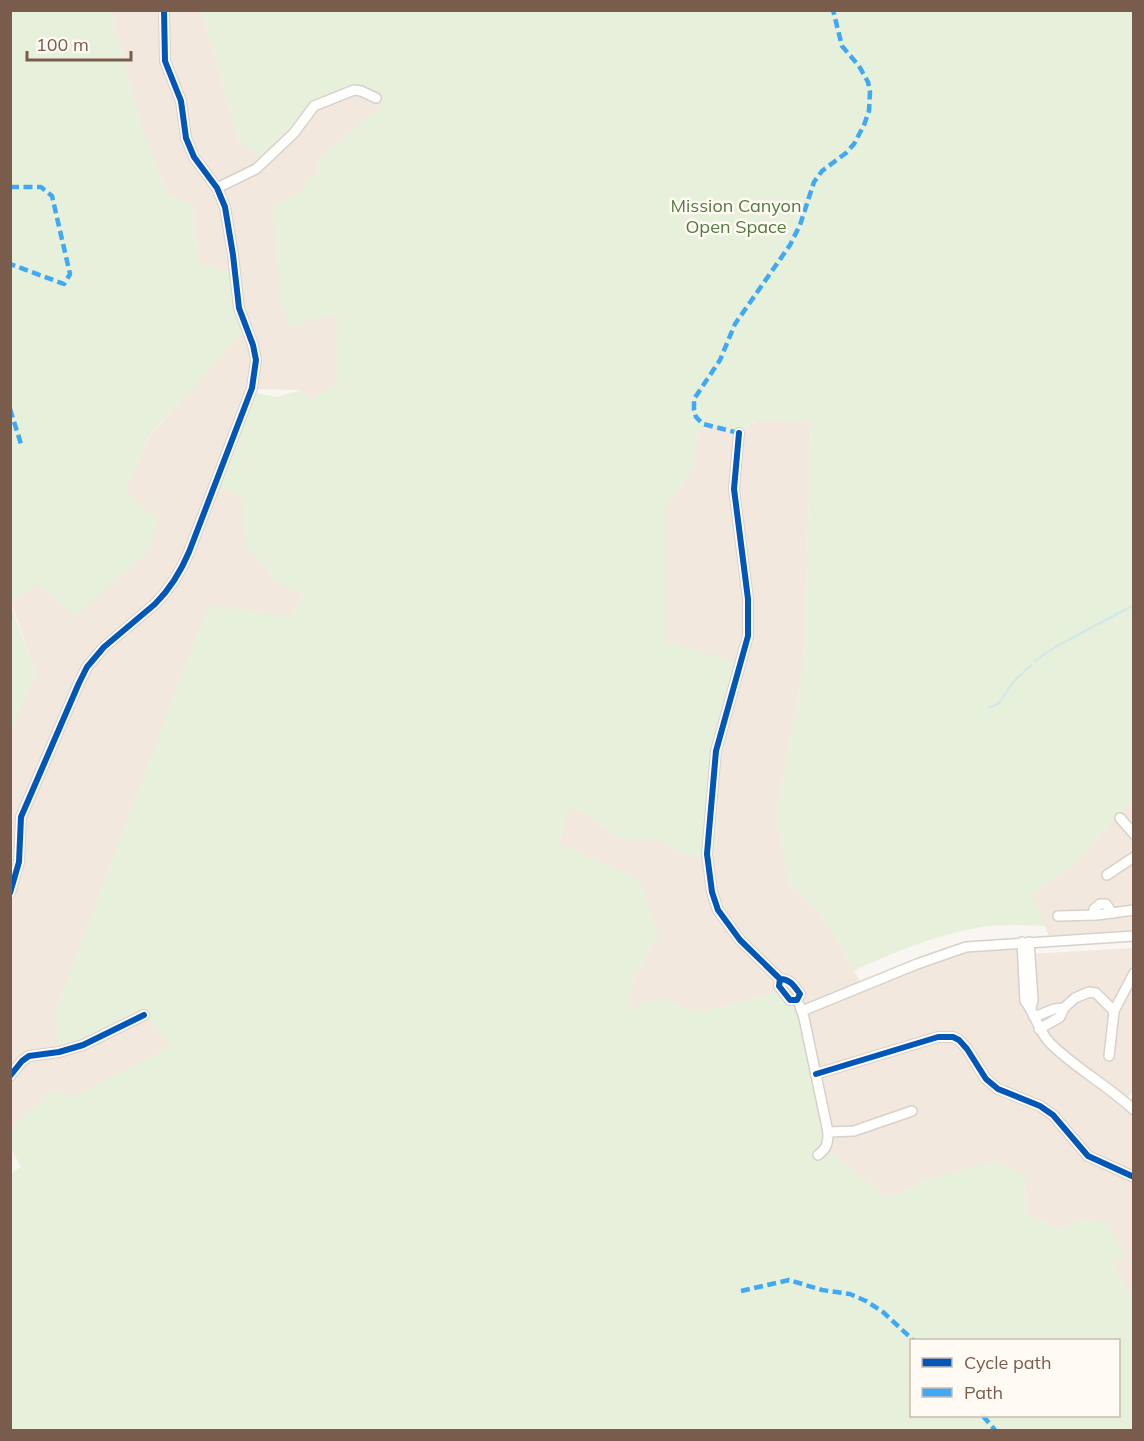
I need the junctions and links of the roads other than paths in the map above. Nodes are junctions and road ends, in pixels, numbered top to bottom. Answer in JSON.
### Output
{"nodes":[{"id":1,"x":164,"y":10,"type":"edge"},
{"id":2,"x":376,"y":98,"type":"dead end"},
{"id":3,"x":217,"y":188,"type":"junction"},
{"id":4,"x":740,"y":433,"type":"dead end"},
{"id":5,"x":1120,"y":818,"type":"dead end"},
{"id":6,"x":1134,"y":834,"type":"edge"},
{"id":7,"x":1134,"y":857,"type":"edge"},
{"id":8,"x":1107,"y":875,"type":"dead end"},
{"id":9,"x":10,"y":893,"type":"edge"},
{"id":10,"x":1134,"y":910,"type":"edge"},
{"id":11,"x":1058,"y":916,"type":"dead end"},
{"id":12,"x":1134,"y":936,"type":"edge"},
{"id":13,"x":1026,"y":942,"type":"junction"},
{"id":14,"x":1134,"y":973,"type":"edge"},
{"id":15,"x":1064,"y":1008,"type":"junction"},
{"id":16,"x":802,"y":1011,"type":"junction"},
{"id":17,"x":1114,"y":1011,"type":"junction"},
{"id":18,"x":1032,"y":1012,"type":"junction"},
{"id":19,"x":144,"y":1015,"type":"dead end"},
{"id":20,"x":1039,"y":1029,"type":"junction"},
{"id":21,"x":1109,"y":1056,"type":"dead end"},
{"id":22,"x":816,"y":1074,"type":"junction"},
{"id":23,"x":10,"y":1076,"type":"edge"},
{"id":24,"x":1134,"y":1110,"type":"edge"},
{"id":25,"x":912,"y":1111,"type":"dead end"},
{"id":26,"x":828,"y":1132,"type":"junction"},
{"id":27,"x":818,"y":1155,"type":"dead end"},
{"id":28,"x":1134,"y":1177,"type":"edge"}],
"edges":[{"from":1,"to":3,"type":"street"},
{"from":2,"to":3,"type":"street"},
{"from":3,"to":9,"type":"street"},
{"from":4,"to":16,"type":"street"},
{"from":5,"to":6,"type":"street"},
{"from":7,"to":8,"type":"street"},
{"from":10,"to":11,"type":"street"},
{"from":12,"to":13,"type":"street"},
{"from":13,"to":16,"type":"street"},
{"from":13,"to":18,"type":"street"},
{"from":14,"to":17,"type":"street"},
{"from":15,"to":17,"type":"street"},
{"from":15,"to":18,"type":"street"},
{"from":15,"to":20,"type":"street"},
{"from":16,"to":22,"type":"street"},
{"from":17,"to":21,"type":"street"},
{"from":18,"to":20,"type":"street"},
{"from":19,"to":23,"type":"street"},
{"from":20,"to":24,"type":"street"},
{"from":22,"to":26,"type":"street"},
{"from":22,"to":28,"type":"street"},
{"from":25,"to":26,"type":"street"},
{"from":26,"to":27,"type":"street"}]}
